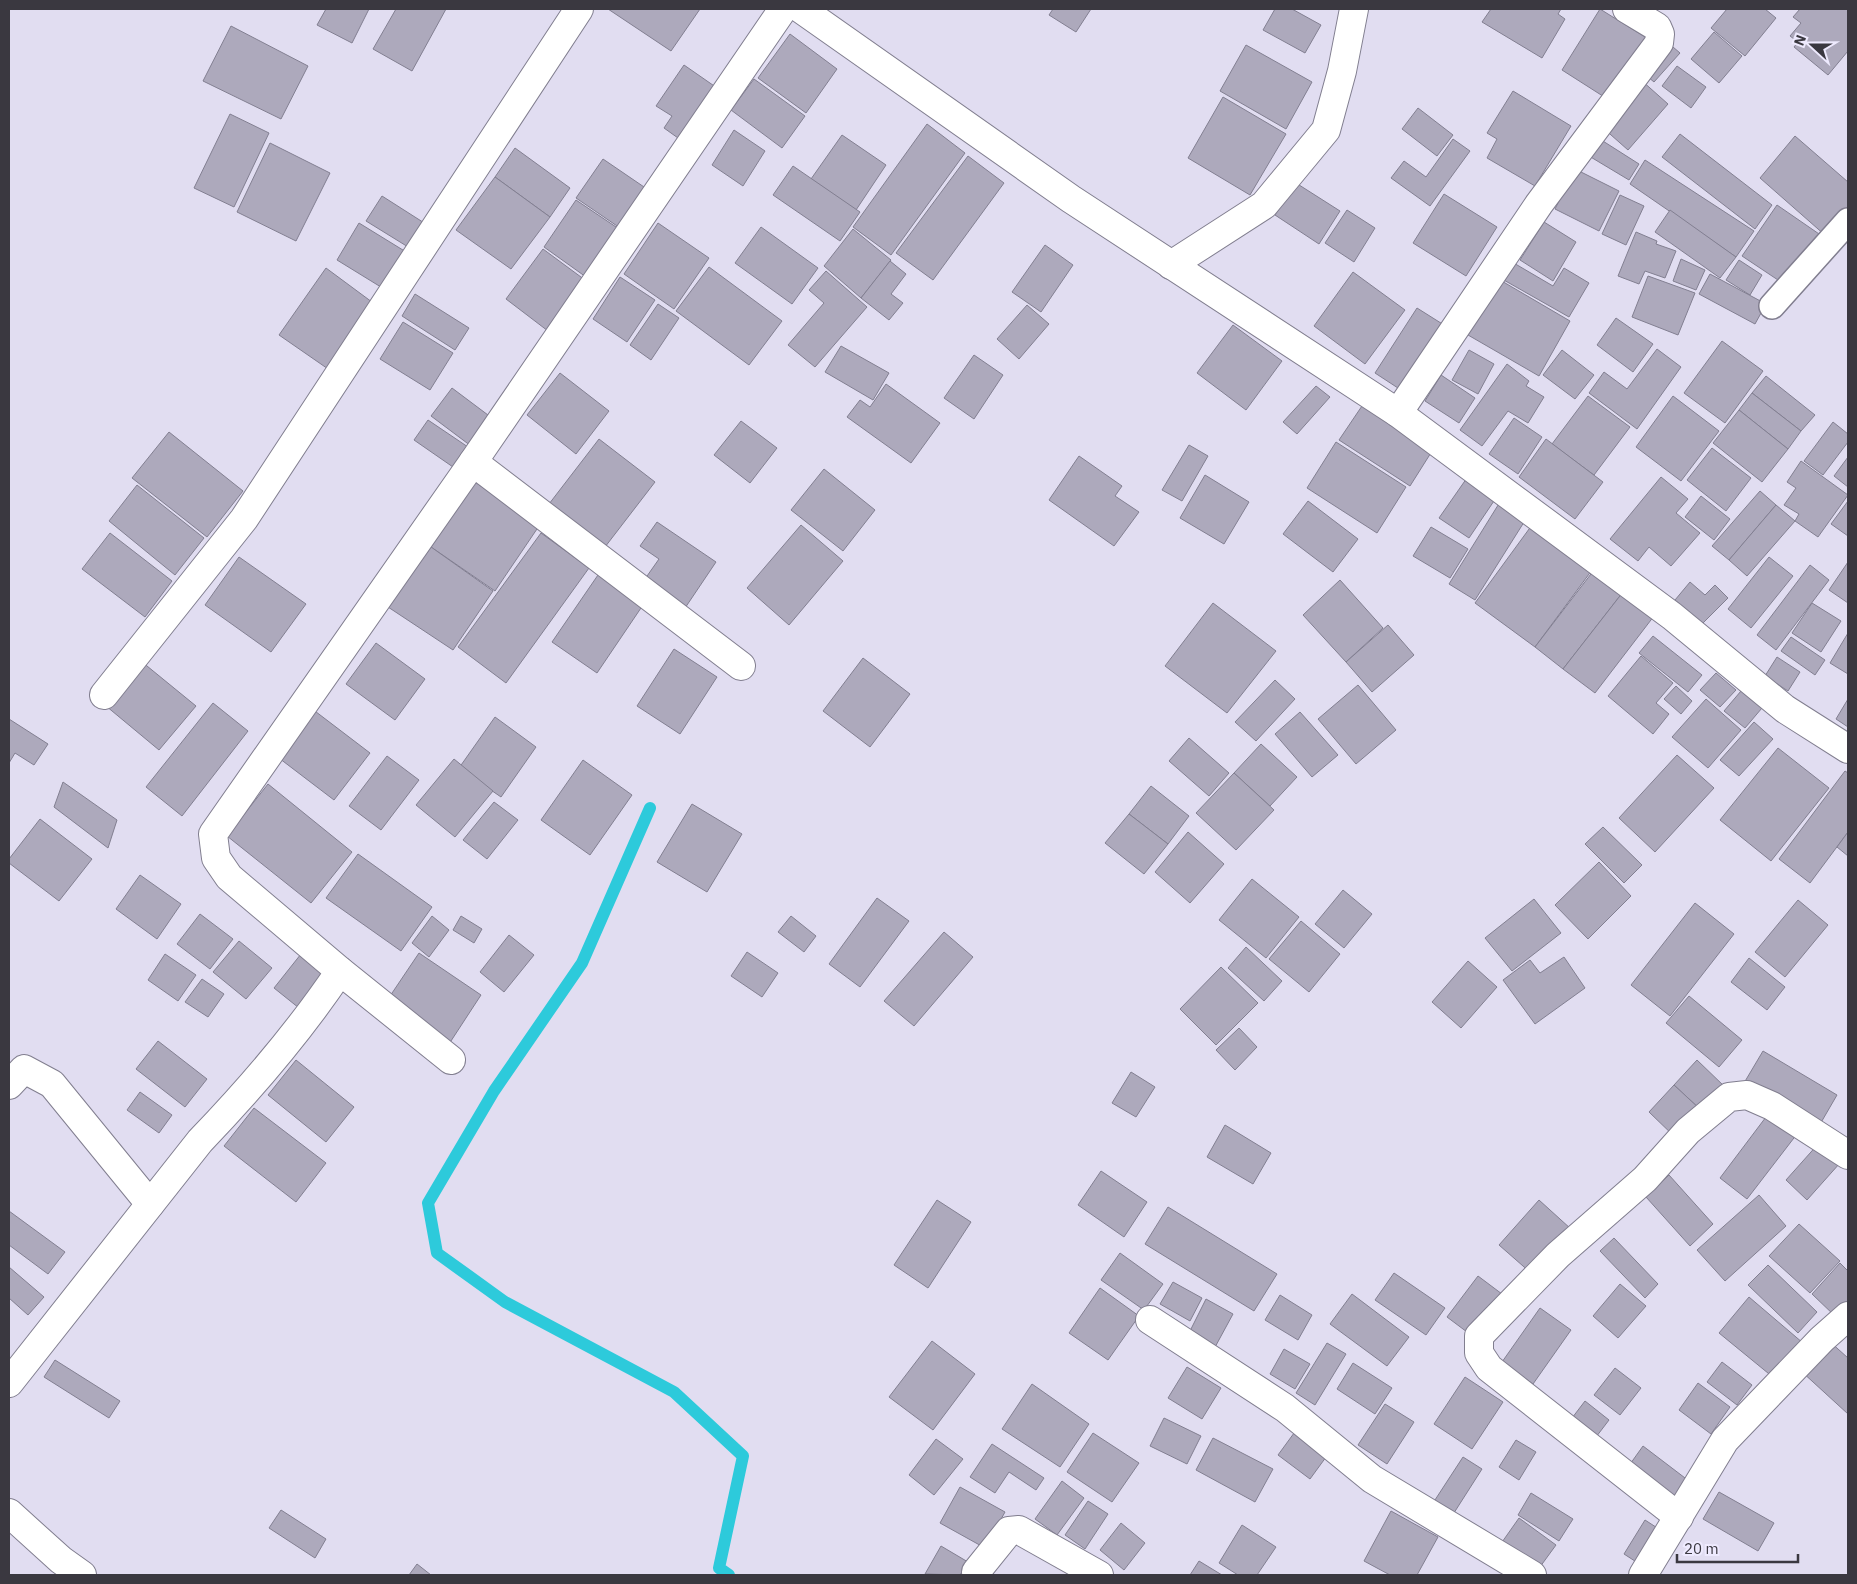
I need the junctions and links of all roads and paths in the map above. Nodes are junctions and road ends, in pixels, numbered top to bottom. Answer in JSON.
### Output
{"nodes":[{"id":1,"x":579,"y":9,"type":"edge"},
{"id":2,"x":784,"y":9,"type":"edge"},
{"id":3,"x":801,"y":9,"type":"edge"},
{"id":4,"x":1354,"y":9,"type":"edge"},
{"id":5,"x":1627,"y":9,"type":"edge"},
{"id":6,"x":1848,"y":221,"type":"edge"},
{"id":7,"x":1170,"y":265,"type":"junction"},
{"id":8,"x":1772,"y":306,"type":"dead end"},
{"id":9,"x":1398,"y":412,"type":"junction"},
{"id":10,"x":473,"y":462,"type":"junction"},
{"id":11,"x":741,"y":666,"type":"dead end"},
{"id":12,"x":104,"y":695,"type":"dead end"},
{"id":13,"x":1848,"y":749,"type":"edge"},
{"id":14,"x":340,"y":970,"type":"junction"},
{"id":15,"x":451,"y":1060,"type":"dead end"},
{"id":16,"x":9,"y":1085,"type":"edge"},
{"id":17,"x":1848,"y":1155,"type":"edge"},
{"id":18,"x":150,"y":1204,"type":"junction"},
{"id":19,"x":1848,"y":1316,"type":"edge"},
{"id":20,"x":1150,"y":1320,"type":"dead end"},
{"id":21,"x":9,"y":1383,"type":"edge"},
{"id":22,"x":9,"y":1513,"type":"edge"},
{"id":23,"x":1678,"y":1518,"type":"junction"},
{"id":24,"x":976,"y":1572,"type":"dead end"},
{"id":25,"x":82,"y":1575,"type":"edge"},
{"id":26,"x":1099,"y":1575,"type":"edge"},
{"id":27,"x":1532,"y":1575,"type":"edge"},
{"id":28,"x":1643,"y":1575,"type":"edge"}],
"edges":[{"from":1,"to":12,"type":"street"},
{"from":2,"to":10,"type":"street"},
{"from":3,"to":7,"type":"street"},
{"from":4,"to":7,"type":"street"},
{"from":5,"to":9,"type":"street"},
{"from":6,"to":8,"type":"lane"},
{"from":7,"to":9,"type":"street"},
{"from":9,"to":13,"type":"street"},
{"from":10,"to":11,"type":"street"},
{"from":10,"to":14,"type":"street"},
{"from":14,"to":15,"type":"street"},
{"from":14,"to":18,"type":"street"},
{"from":16,"to":18,"type":"street"},
{"from":17,"to":23,"type":"street"},
{"from":18,"to":21,"type":"street"},
{"from":19,"to":23,"type":"street"},
{"from":20,"to":27,"type":"street"},
{"from":22,"to":25,"type":"street"},
{"from":23,"to":28,"type":"street"},
{"from":24,"to":26,"type":"street"}]}
